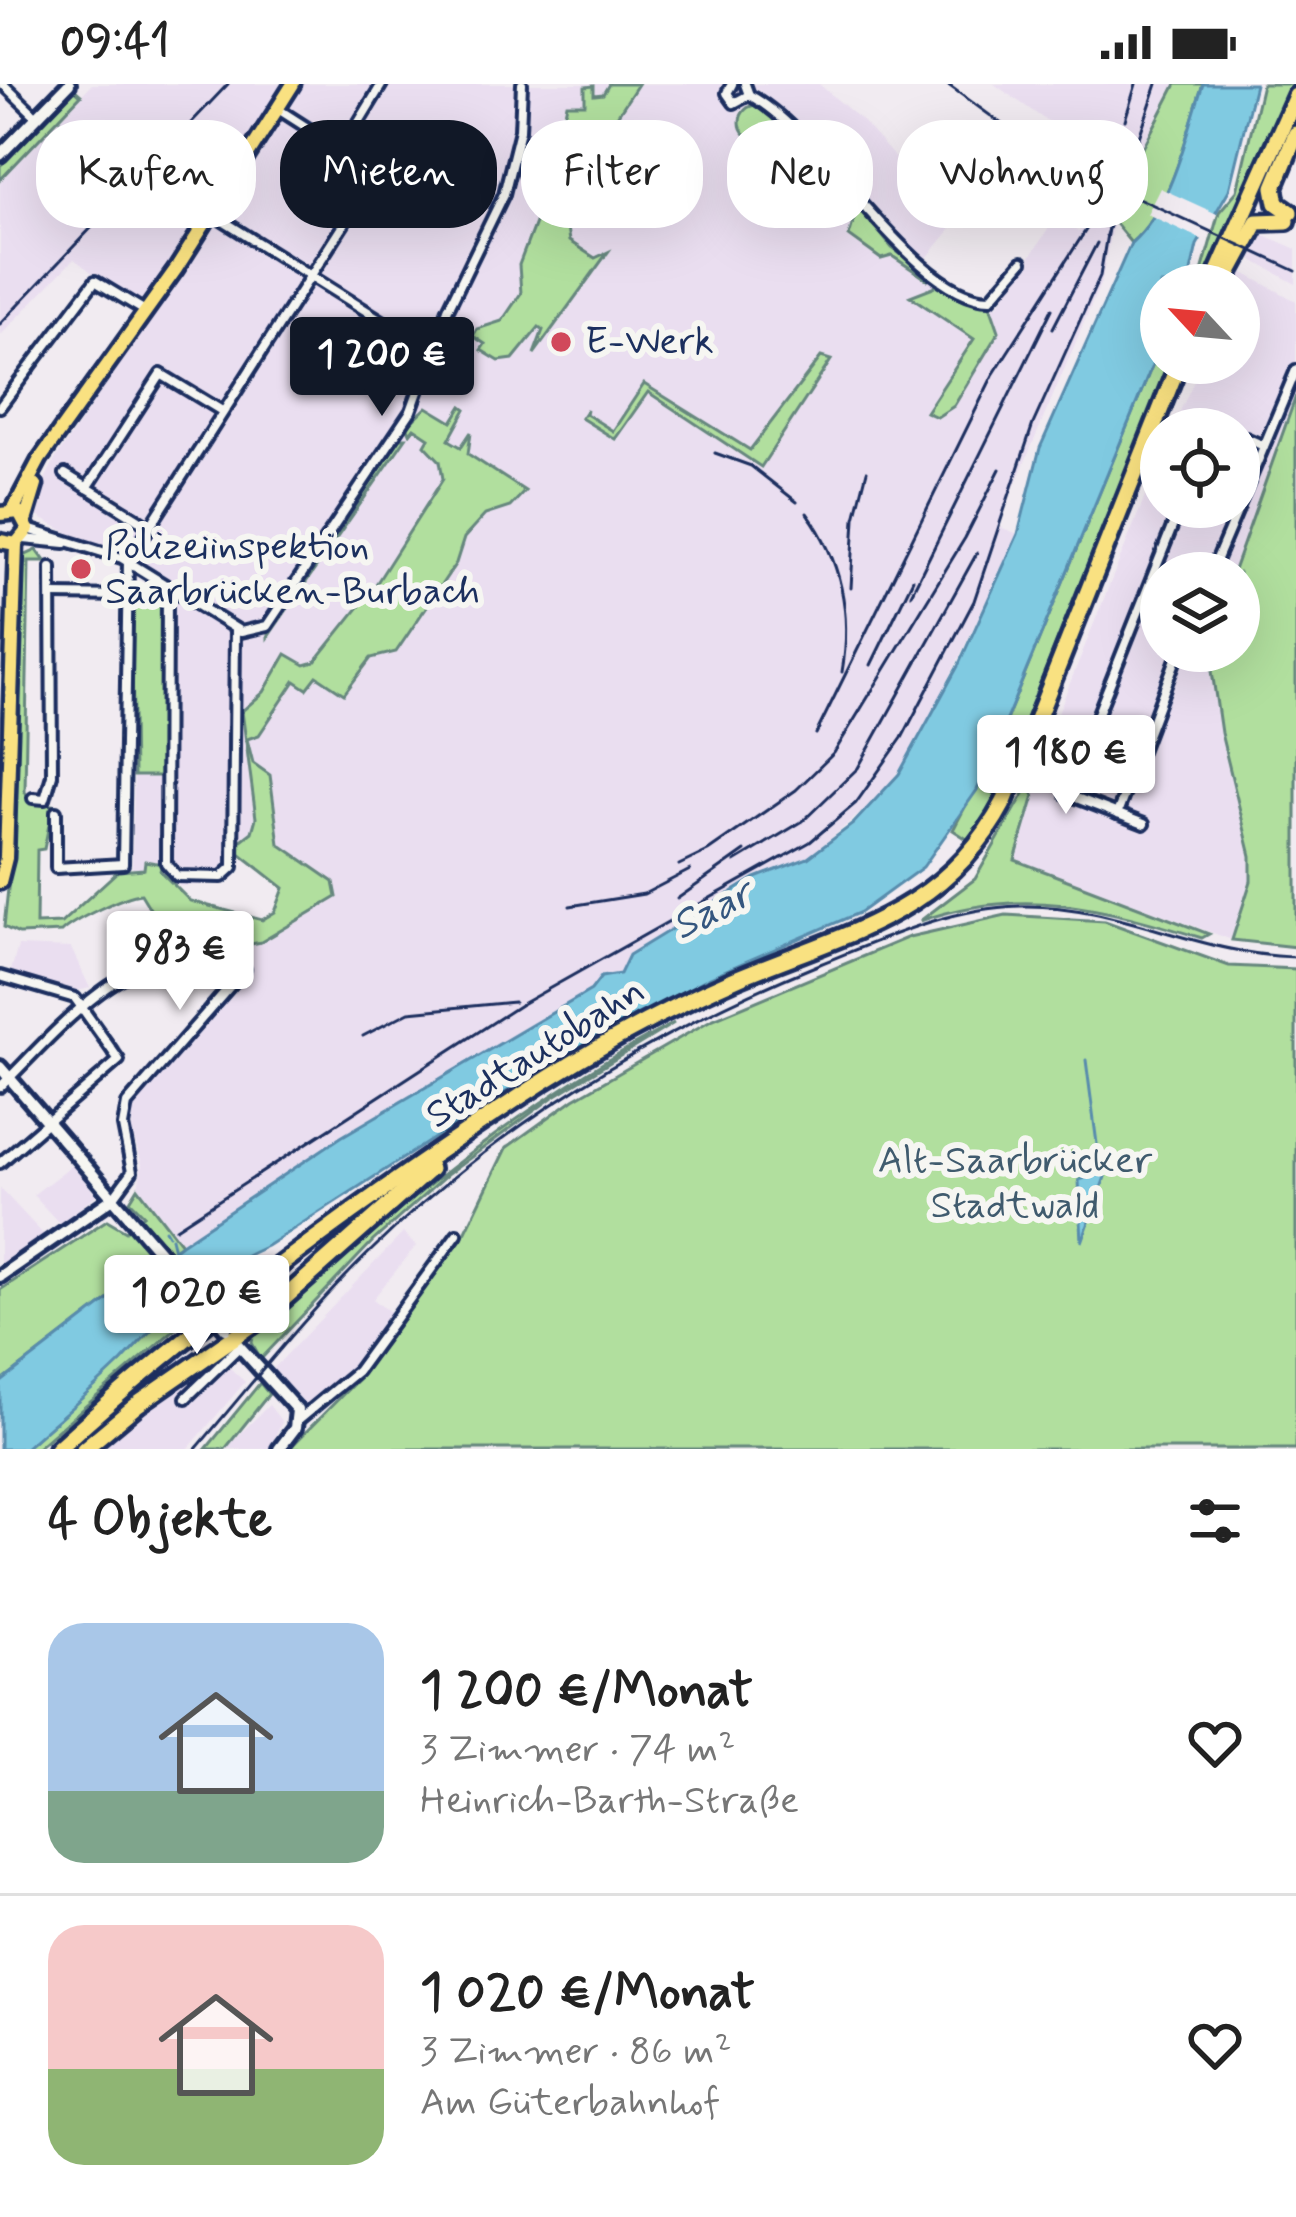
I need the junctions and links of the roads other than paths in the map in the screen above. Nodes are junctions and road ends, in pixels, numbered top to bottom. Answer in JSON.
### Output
{"nodes":[{"id":1,"x":3,"y":84,"type":"edge"},
{"id":2,"x":69,"y":84,"type":"edge"},
{"id":3,"x":293,"y":84,"type":"edge"},
{"id":4,"x":382,"y":84,"type":"edge"},
{"id":5,"x":522,"y":84,"type":"edge"},
{"id":6,"x":732,"y":84,"type":"edge"},
{"id":7,"x":745,"y":84,"type":"edge"},
{"id":8,"x":749,"y":95,"type":"junction"},
{"id":9,"x":1296,"y":96,"type":"edge"},
{"id":10,"x":278,"y":108,"type":"junction"},
{"id":11,"x":38,"y":117,"type":"junction"},
{"id":12,"x":297,"y":120,"type":"edge"},
{"id":13,"x":361,"y":120,"type":"edge"},
{"id":14,"x":1296,"y":120,"type":"edge"},
{"id":15,"x":1296,"y":134,"type":"edge"},
{"id":16,"x":256,"y":143,"type":"edge"},
{"id":17,"x":0,"y":155,"type":"edge"},
{"id":18,"x":1292,"y":218,"type":"edge"},
{"id":19,"x":203,"y":228,"type":"edge"},
{"id":20,"x":234,"y":228,"type":"edge"},
{"id":21,"x":337,"y":228,"type":"edge"},
{"id":22,"x":1022,"y":262,"type":"dead end"},
{"id":23,"x":1228,"y":264,"type":"edge"},
{"id":24,"x":1229,"y":264,"type":"edge"},
{"id":25,"x":1232,"y":264,"type":"edge"},
{"id":26,"x":309,"y":275,"type":"junction"},
{"id":27,"x":146,"y":312,"type":"junction"},
{"id":28,"x":432,"y":352,"type":"junction"},
{"id":29,"x":1296,"y":370,"type":"edge"},
{"id":30,"x":1170,"y":384,"type":"edge"},
{"id":31,"x":0,"y":407,"type":"edge"},
{"id":32,"x":222,"y":411,"type":"junction"},
{"id":33,"x":57,"y":437,"type":"junction"},
{"id":34,"x":1260,"y":444,"type":"edge"},
{"id":35,"x":1264,"y":446,"type":"junction"},
{"id":36,"x":1260,"y":456,"type":"edge"},
{"id":37,"x":65,"y":474,"type":"dead end"},
{"id":38,"x":1140,"y":482,"type":"edge"},
{"id":39,"x":87,"y":488,"type":"junction"},
{"id":40,"x":5,"y":510,"type":"edge"},
{"id":41,"x":149,"y":526,"type":"junction"},
{"id":42,"x":1172,"y":528,"type":"edge"},
{"id":43,"x":16,"y":536,"type":"edge"},
{"id":44,"x":128,"y":561,"type":"junction"},
{"id":45,"x":51,"y":567,"type":"dead end"},
{"id":46,"x":167,"y":587,"type":"junction"},
{"id":47,"x":54,"y":596,"type":"junction"},
{"id":48,"x":126,"y":596,"type":"junction"},
{"id":49,"x":235,"y":629,"type":"junction"},
{"id":50,"x":1171,"y":672,"type":"edge"},
{"id":51,"x":1093,"y":724,"type":"junction"},
{"id":52,"x":1144,"y":743,"type":"junction"},
{"id":53,"x":33,"y":798,"type":"dead end"},
{"id":54,"x":56,"y":812,"type":"dead end"},
{"id":55,"x":1117,"y":814,"type":"junction"},
{"id":56,"x":1144,"y":824,"type":"dead end"},
{"id":57,"x":0,"y":882,"type":"edge"},
{"id":58,"x":245,"y":969,"type":"dead end"},
{"id":59,"x":175,"y":971,"type":"dead end"},
{"id":60,"x":0,"y":976,"type":"edge"},
{"id":61,"x":81,"y":1004,"type":"junction"},
{"id":62,"x":0,"y":1067,"type":"edge"},
{"id":63,"x":5,"y":1083,"type":"edge"},
{"id":64,"x":48,"y":1122,"type":"junction"},
{"id":65,"x":0,"y":1163,"type":"edge"},
{"id":66,"x":427,"y":1165,"type":"junction"},
{"id":67,"x":113,"y":1198,"type":"junction"},
{"id":68,"x":457,"y":1234,"type":"dead end"},
{"id":69,"x":0,"y":1276,"type":"edge"},
{"id":70,"x":208,"y":1308,"type":"junction"},
{"id":71,"x":233,"y":1338,"type":"junction"},
{"id":72,"x":186,"y":1398,"type":"dead end"},
{"id":73,"x":298,"y":1420,"type":"junction"},
{"id":74,"x":42,"y":1449,"type":"edge"},
{"id":75,"x":57,"y":1449,"type":"edge"},
{"id":76,"x":71,"y":1449,"type":"edge"},
{"id":77,"x":84,"y":1449,"type":"edge"},
{"id":78,"x":279,"y":1449,"type":"edge"}],
"edges":[{"from":1,"to":11,"type":"street"},
{"from":2,"to":11,"type":"main road"},
{"from":3,"to":10,"type":"main road"},
{"from":4,"to":13,"type":"street"},
{"from":5,"to":28,"type":"street"},
{"from":6,"to":8,"type":"street"},
{"from":7,"to":8,"type":"street"},
{"from":8,"to":22,"type":"street"},
{"from":9,"to":23,"type":"highway"},
{"from":10,"to":12,"type":"street"},
{"from":10,"to":16,"type":"main road"},
{"from":11,"to":17,"type":"main road"},
{"from":14,"to":24,"type":"highway"},
{"from":15,"to":18,"type":"highway"},
{"from":18,"to":25,"type":"highway"},
{"from":19,"to":27,"type":"main road"},
{"from":20,"to":26,"type":"street"},
{"from":21,"to":26,"type":"street"},
{"from":26,"to":28,"type":"street"},
{"from":26,"to":32,"type":"street"},
{"from":27,"to":31,"type":"street"},
{"from":27,"to":33,"type":"main road"},
{"from":28,"to":49,"type":"street"},
{"from":29,"to":35,"type":"street"},
{"from":30,"to":66,"type":"highway","name":"Stadtautobahn"},
{"from":32,"to":39,"type":"street"},
{"from":32,"to":41,"type":"street"},
{"from":33,"to":40,"type":"main road"},
{"from":33,"to":43,"type":"main road"},
{"from":34,"to":35,"type":"street"},
{"from":35,"to":36,"type":"street"},
{"from":37,"to":39,"type":"street"},
{"from":38,"to":66,"type":"highway","name":"Stadtautobahn"},
{"from":39,"to":41,"type":"street"},
{"from":40,"to":43,"type":"main road"},
{"from":41,"to":44,"type":"street"},
{"from":42,"to":51,"type":"street"},
{"from":43,"to":44,"type":"street"},
{"from":43,"to":57,"type":"main road"},
{"from":44,"to":46,"type":"street"},
{"from":44,"to":48,"type":"street"},
{"from":45,"to":47,"type":"street"},
{"from":46,"to":49,"type":"street"},
{"from":46,"to":49,"type":"street"},
{"from":47,"to":48,"type":"street"},
{"from":47,"to":53,"type":"street"},
{"from":48,"to":54,"type":"street"},
{"from":50,"to":52,"type":"street"},
{"from":51,"to":52,"type":"street"},
{"from":51,"to":55,"type":"street"},
{"from":52,"to":55,"type":"street"},
{"from":55,"to":56,"type":"street"},
{"from":58,"to":67,"type":"street"},
{"from":59,"to":61,"type":"street"},
{"from":60,"to":61,"type":"street"},
{"from":61,"to":63,"type":"street"},
{"from":61,"to":64,"type":"street"},
{"from":62,"to":63,"type":"main road"},
{"from":63,"to":64,"type":"main road"},
{"from":64,"to":65,"type":"street"},
{"from":64,"to":67,"type":"main road"},
{"from":66,"to":70,"type":"highway"},
{"from":66,"to":71,"type":"highway"},
{"from":66,"to":75,"type":"highway"},
{"from":66,"to":76,"type":"highway"},
{"from":67,"to":69,"type":"main road"},
{"from":67,"to":70,"type":"main road"},
{"from":68,"to":73,"type":"street"},
{"from":70,"to":71,"type":"main road","bridge":true},
{"from":70,"to":74,"type":"highway"},
{"from":71,"to":72,"type":"street"},
{"from":71,"to":73,"type":"main road"},
{"from":71,"to":77,"type":"highway"},
{"from":73,"to":78,"type":"main road"}]}
